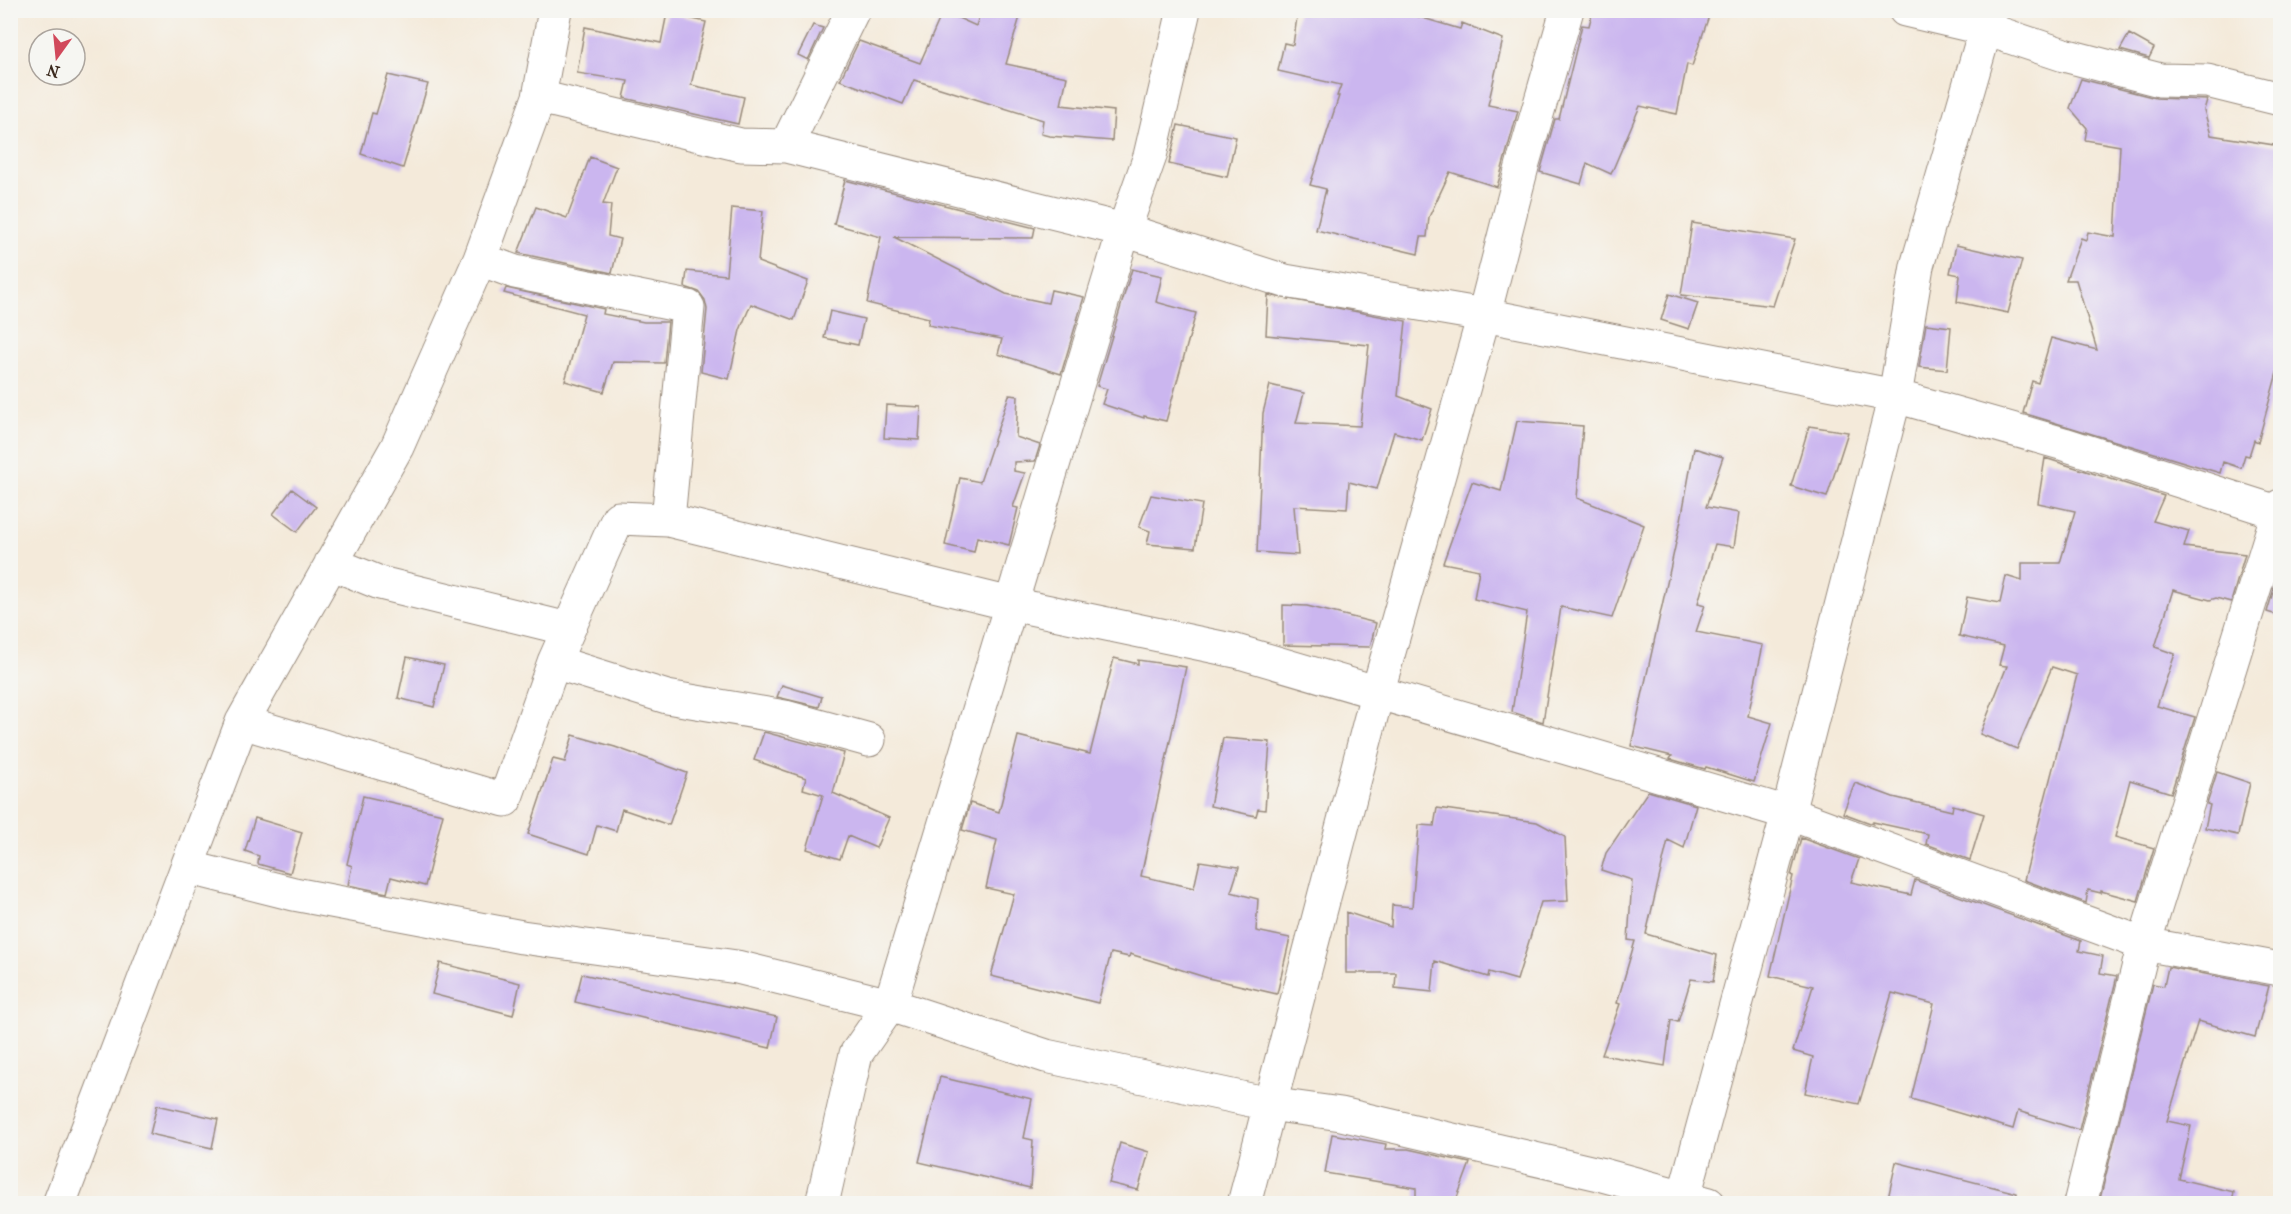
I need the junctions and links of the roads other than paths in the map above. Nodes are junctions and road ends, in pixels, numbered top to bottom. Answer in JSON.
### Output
{"nodes":[{"id":1,"x":555,"y":10,"type":"edge"},
{"id":2,"x":853,"y":10,"type":"edge"},
{"id":3,"x":1184,"y":10,"type":"edge"},
{"id":4,"x":1567,"y":10,"type":"edge"},
{"id":5,"x":1905,"y":10,"type":"edge"},
{"id":6,"x":1989,"y":20,"type":"edge"},
{"id":7,"x":539,"y":97,"type":"junction"},
{"id":8,"x":2280,"y":99,"type":"edge"},
{"id":9,"x":786,"y":146,"type":"junction"},
{"id":10,"x":1124,"y":230,"type":"junction"},
{"id":11,"x":480,"y":259,"type":"junction"},
{"id":12,"x":1484,"y":315,"type":"junction"},
{"id":13,"x":1895,"y":396,"type":"junction"},
{"id":14,"x":2280,"y":510,"type":"edge"},
{"id":15,"x":668,"y":520,"type":"junction"},
{"id":16,"x":331,"y":563,"type":"junction"},
{"id":17,"x":1011,"y":604,"type":"junction"},
{"id":18,"x":568,"y":629,"type":"junction"},
{"id":19,"x":554,"y":662,"type":"junction"},
{"id":20,"x":1377,"y":694,"type":"junction"},
{"id":21,"x":242,"y":722,"type":"junction"},
{"id":22,"x":869,"y":740,"type":"dead end"},
{"id":23,"x":1788,"y":813,"type":"junction"},
{"id":24,"x":187,"y":867,"type":"junction"},
{"id":25,"x":2144,"y":944,"type":"junction"},
{"id":26,"x":2280,"y":969,"type":"edge"},
{"id":27,"x":890,"y":1005,"type":"junction"},
{"id":28,"x":1269,"y":1104,"type":"junction"},
{"id":29,"x":1692,"y":1201,"type":"edge"},
{"id":30,"x":58,"y":1203,"type":"edge"},
{"id":31,"x":822,"y":1203,"type":"edge"},
{"id":32,"x":1244,"y":1203,"type":"edge"},
{"id":33,"x":2080,"y":1203,"type":"edge"}],
"edges":[{"from":1,"to":7,"type":"street"},
{"from":2,"to":9,"type":"street"},
{"from":3,"to":10,"type":"street"},
{"from":4,"to":12,"type":"street"},
{"from":5,"to":6,"type":"street"},
{"from":6,"to":8,"type":"street"},
{"from":6,"to":13,"type":"street"},
{"from":7,"to":9,"type":"street"},
{"from":7,"to":11,"type":"street"},
{"from":9,"to":10,"type":"street"},
{"from":10,"to":12,"type":"street"},
{"from":10,"to":17,"type":"street"},
{"from":11,"to":15,"type":"street"},
{"from":11,"to":16,"type":"street"},
{"from":12,"to":13,"type":"street"},
{"from":12,"to":20,"type":"street"},
{"from":13,"to":14,"type":"street"},
{"from":13,"to":23,"type":"street"},
{"from":14,"to":25,"type":"street"},
{"from":15,"to":17,"type":"street"},
{"from":15,"to":18,"type":"street"},
{"from":16,"to":18,"type":"street"},
{"from":16,"to":21,"type":"street"},
{"from":17,"to":20,"type":"street"},
{"from":17,"to":27,"type":"street"},
{"from":18,"to":19,"type":"street"},
{"from":19,"to":21,"type":"street"},
{"from":19,"to":22,"type":"street"},
{"from":20,"to":23,"type":"street"},
{"from":20,"to":28,"type":"street"},
{"from":21,"to":24,"type":"street"},
{"from":23,"to":25,"type":"street"},
{"from":23,"to":29,"type":"street"},
{"from":24,"to":27,"type":"street"},
{"from":24,"to":30,"type":"street"},
{"from":25,"to":26,"type":"street"},
{"from":25,"to":33,"type":"street"},
{"from":27,"to":28,"type":"street"},
{"from":27,"to":31,"type":"street"},
{"from":28,"to":29,"type":"street"},
{"from":28,"to":32,"type":"street"}]}
